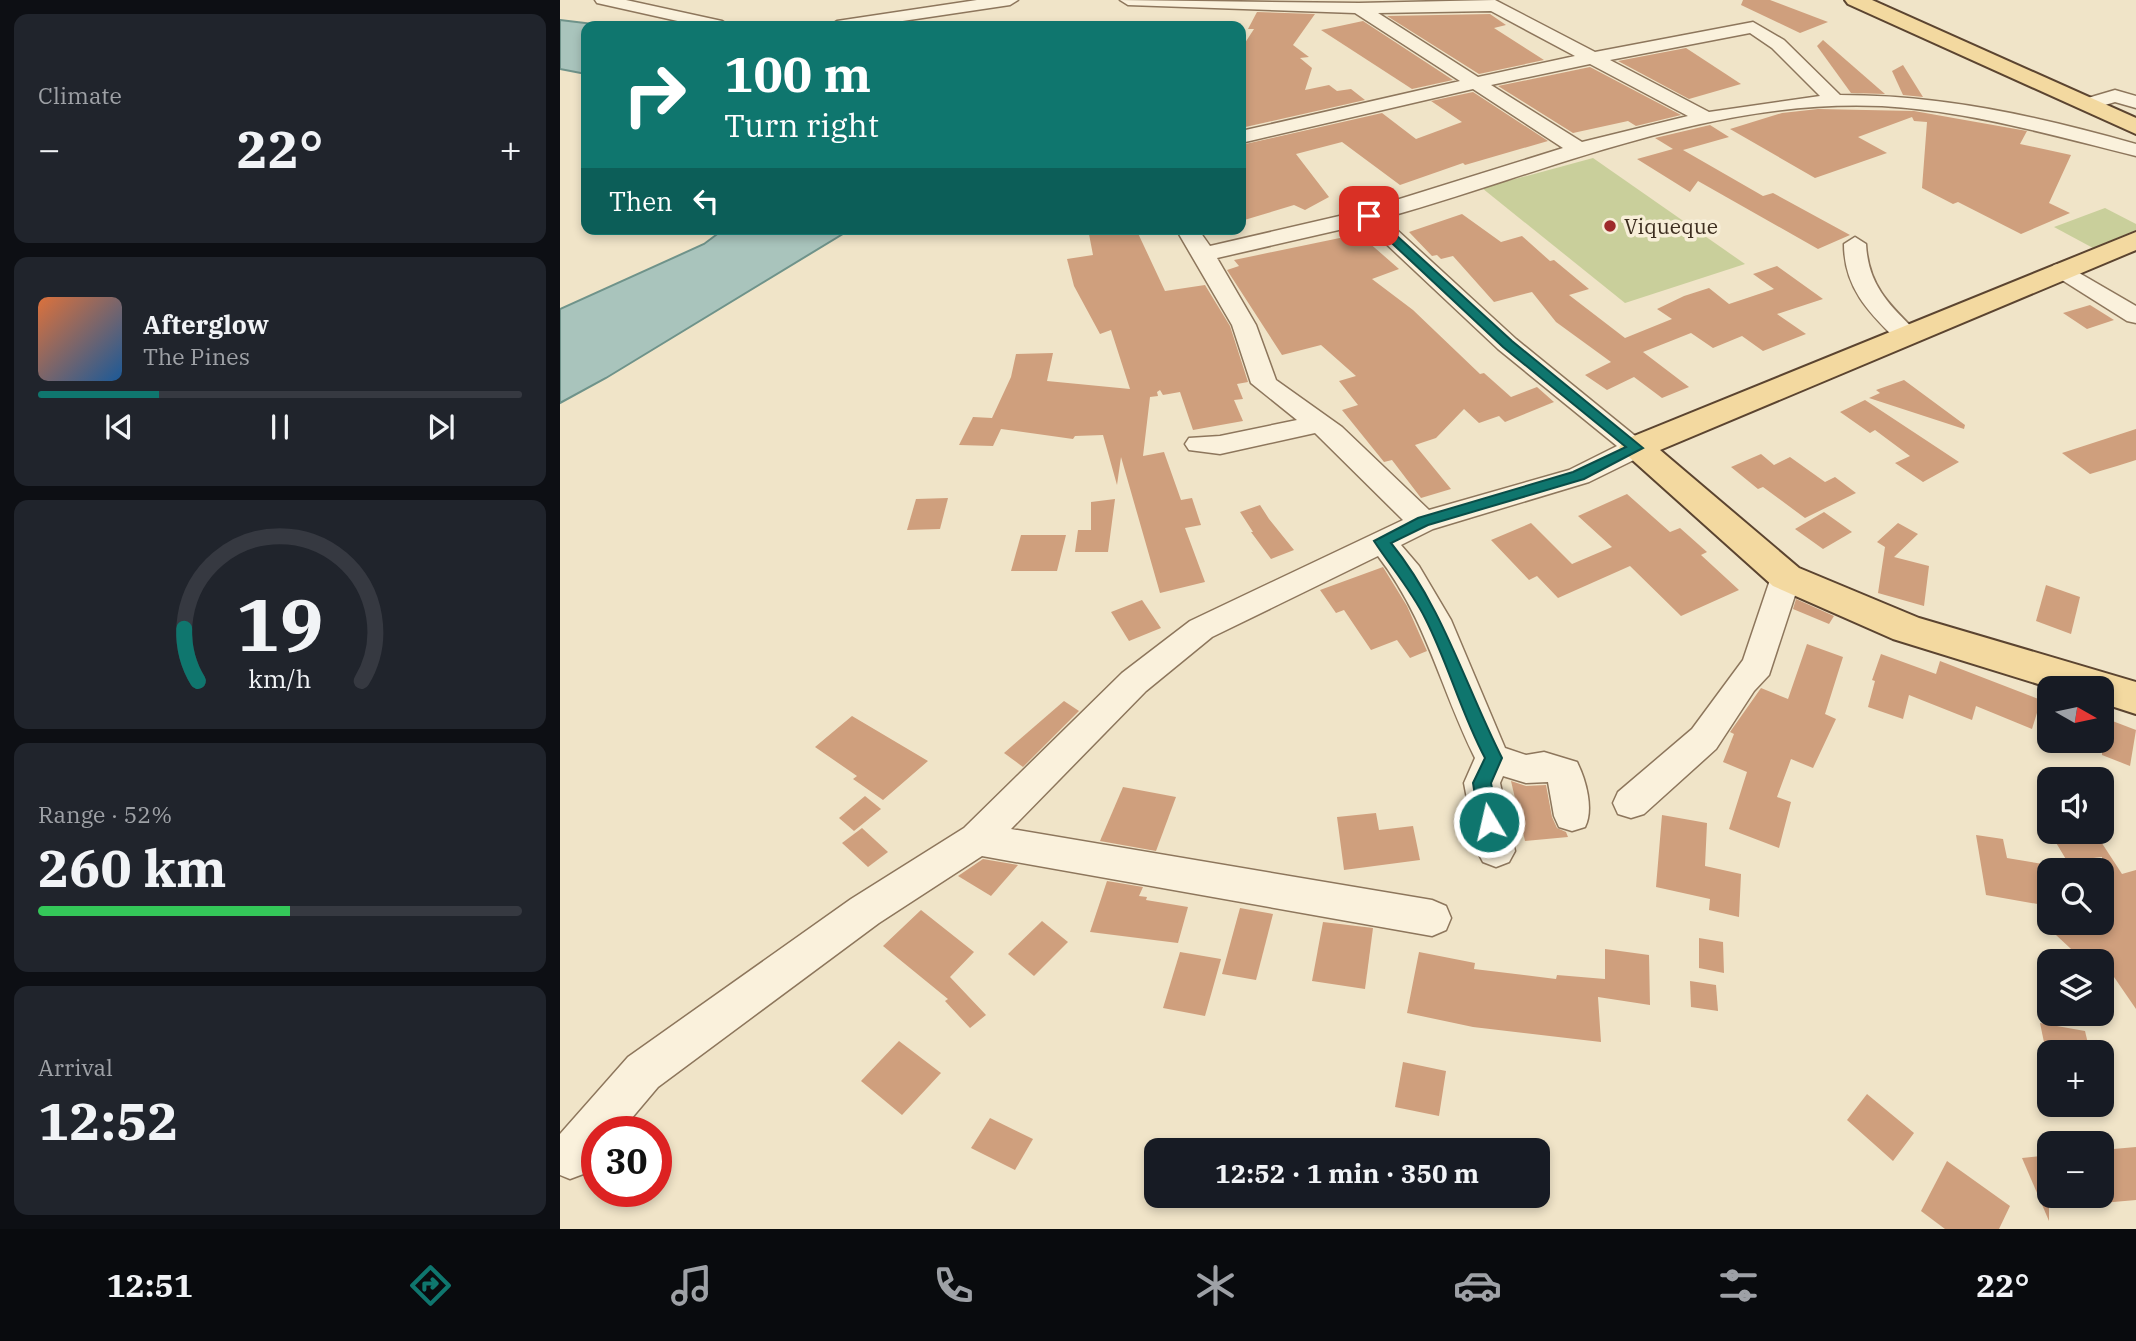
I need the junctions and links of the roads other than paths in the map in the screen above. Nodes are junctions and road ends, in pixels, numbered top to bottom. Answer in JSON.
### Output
{"nodes":[{"id":1,"x":603,"y":0,"type":"edge"},
{"id":2,"x":1010,"y":0,"type":"edge"},
{"id":3,"x":1128,"y":0,"type":"edge"},
{"id":4,"x":1855,"y":0,"type":"edge"},
{"id":5,"x":1488,"y":3,"type":"edge"},
{"id":6,"x":1359,"y":8,"type":"junction"},
{"id":7,"x":842,"y":9,"type":"dead end"},
{"id":8,"x":699,"y":21,"type":"edge"},
{"id":9,"x":825,"y":21,"type":"edge"},
{"id":10,"x":871,"y":21,"type":"edge"},
{"id":11,"x":1589,"y":58,"type":"junction"},
{"id":12,"x":1471,"y":83,"type":"junction"},
{"id":13,"x":2136,"y":102,"type":"edge"},
{"id":14,"x":1837,"y":103,"type":"junction"},
{"id":15,"x":2088,"y":104,"type":"junction"},
{"id":16,"x":1708,"y":119,"type":"junction"},
{"id":17,"x":2136,"y":127,"type":"edge"},
{"id":18,"x":1246,"y":136,"type":"edge"},
{"id":19,"x":1578,"y":149,"type":"junction"},
{"id":20,"x":2136,"y":150,"type":"edge"},
{"id":21,"x":1369,"y":216,"type":"junction"},
{"id":22,"x":1191,"y":235,"type":"edge"},
{"id":23,"x":2136,"y":240,"type":"edge"},
{"id":24,"x":1855,"y":244,"type":"dead end"},
{"id":25,"x":1204,"y":254,"type":"junction"},
{"id":26,"x":2062,"y":270,"type":"junction"},
{"id":27,"x":2136,"y":316,"type":"edge"},
{"id":28,"x":1907,"y":336,"type":"junction"},
{"id":29,"x":1319,"y":424,"type":"junction"},
{"id":30,"x":1199,"y":444,"type":"dead end"},
{"id":31,"x":1636,"y":448,"type":"junction"},
{"id":32,"x":1423,"y":522,"type":"junction"},
{"id":33,"x":1382,"y":541,"type":"junction"},
{"id":34,"x":1787,"y":577,"type":"junction"},
{"id":35,"x":2136,"y":698,"type":"edge"},
{"id":36,"x":1493,"y":758,"type":"junction"},
{"id":37,"x":1631,"y":803,"type":"dead end"},
{"id":38,"x":1572,"y":816,"type":"dead end"},
{"id":39,"x":977,"y":839,"type":"junction"},
{"id":40,"x":1496,"y":851,"type":"dead end"},
{"id":41,"x":1432,"y":918,"type":"dead end"},
{"id":42,"x":570,"y":1157,"type":"dead end"}],
"edges":[{"from":1,"to":8,"type":"street"},
{"from":2,"to":10,"type":"street"},
{"from":3,"to":6,"type":"street"},
{"from":4,"to":15,"type":"main road"},
{"from":5,"to":6,"type":"street"},
{"from":5,"to":11,"type":"street"},
{"from":6,"to":12,"type":"street"},
{"from":7,"to":9,"type":"street"},
{"from":11,"to":12,"type":"street"},
{"from":11,"to":14,"type":"street"},
{"from":11,"to":16,"type":"street"},
{"from":12,"to":18,"type":"street"},
{"from":12,"to":19,"type":"street"},
{"from":13,"to":15,"type":"street"},
{"from":14,"to":16,"type":"street"},
{"from":14,"to":20,"type":"street"},
{"from":15,"to":17,"type":"main road"},
{"from":16,"to":19,"type":"street"},
{"from":19,"to":21,"type":"street"},
{"from":21,"to":25,"type":"street"},
{"from":21,"to":31,"type":"street"},
{"from":22,"to":25,"type":"street"},
{"from":23,"to":26,"type":"main road"},
{"from":24,"to":28,"type":"street"},
{"from":25,"to":29,"type":"street"},
{"from":26,"to":27,"type":"street"},
{"from":26,"to":28,"type":"main road"},
{"from":28,"to":31,"type":"main road"},
{"from":29,"to":30,"type":"street"},
{"from":29,"to":32,"type":"street"},
{"from":31,"to":32,"type":"street"},
{"from":31,"to":34,"type":"main road"},
{"from":32,"to":33,"type":"street"},
{"from":33,"to":36,"type":"street"},
{"from":33,"to":39,"type":"street"},
{"from":34,"to":35,"type":"main road"},
{"from":34,"to":37,"type":"street"},
{"from":36,"to":38,"type":"street"},
{"from":36,"to":40,"type":"street"},
{"from":39,"to":41,"type":"street"},
{"from":39,"to":42,"type":"street"}]}
